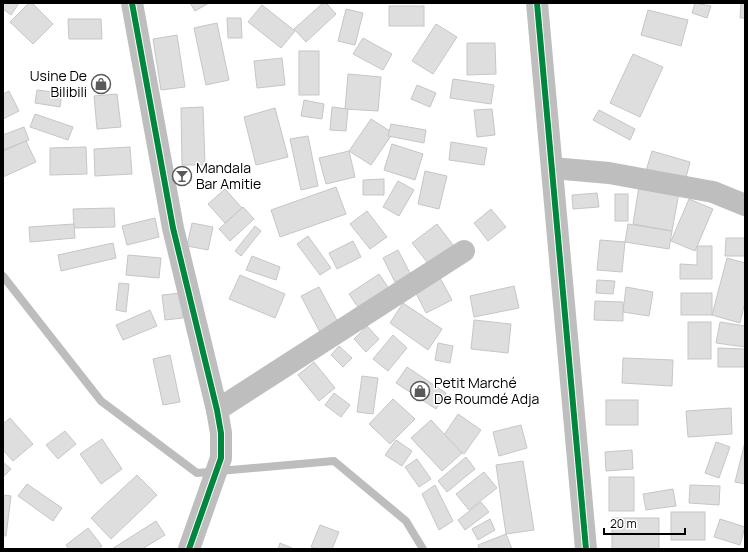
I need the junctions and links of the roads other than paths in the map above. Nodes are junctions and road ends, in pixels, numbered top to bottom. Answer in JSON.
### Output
{"nodes":[{"id":1,"x":132,"y":3,"type":"edge"},
{"id":2,"x":537,"y":3,"type":"edge"},
{"id":3,"x":552,"y":168,"type":"junction"},
{"id":4,"x":745,"y":205,"type":"edge"},
{"id":5,"x":464,"y":251,"type":"dead end"},
{"id":6,"x":217,"y":410,"type":"junction"},
{"id":7,"x":189,"y":549,"type":"edge"},
{"id":8,"x":586,"y":549,"type":"edge"}],
"edges":[{"from":1,"to":6,"type":"street"},
{"from":2,"to":3,"type":"street"},
{"from":3,"to":4,"type":"street"},
{"from":3,"to":8,"type":"street"},
{"from":5,"to":6,"type":"street"},
{"from":6,"to":7,"type":"street"}]}
